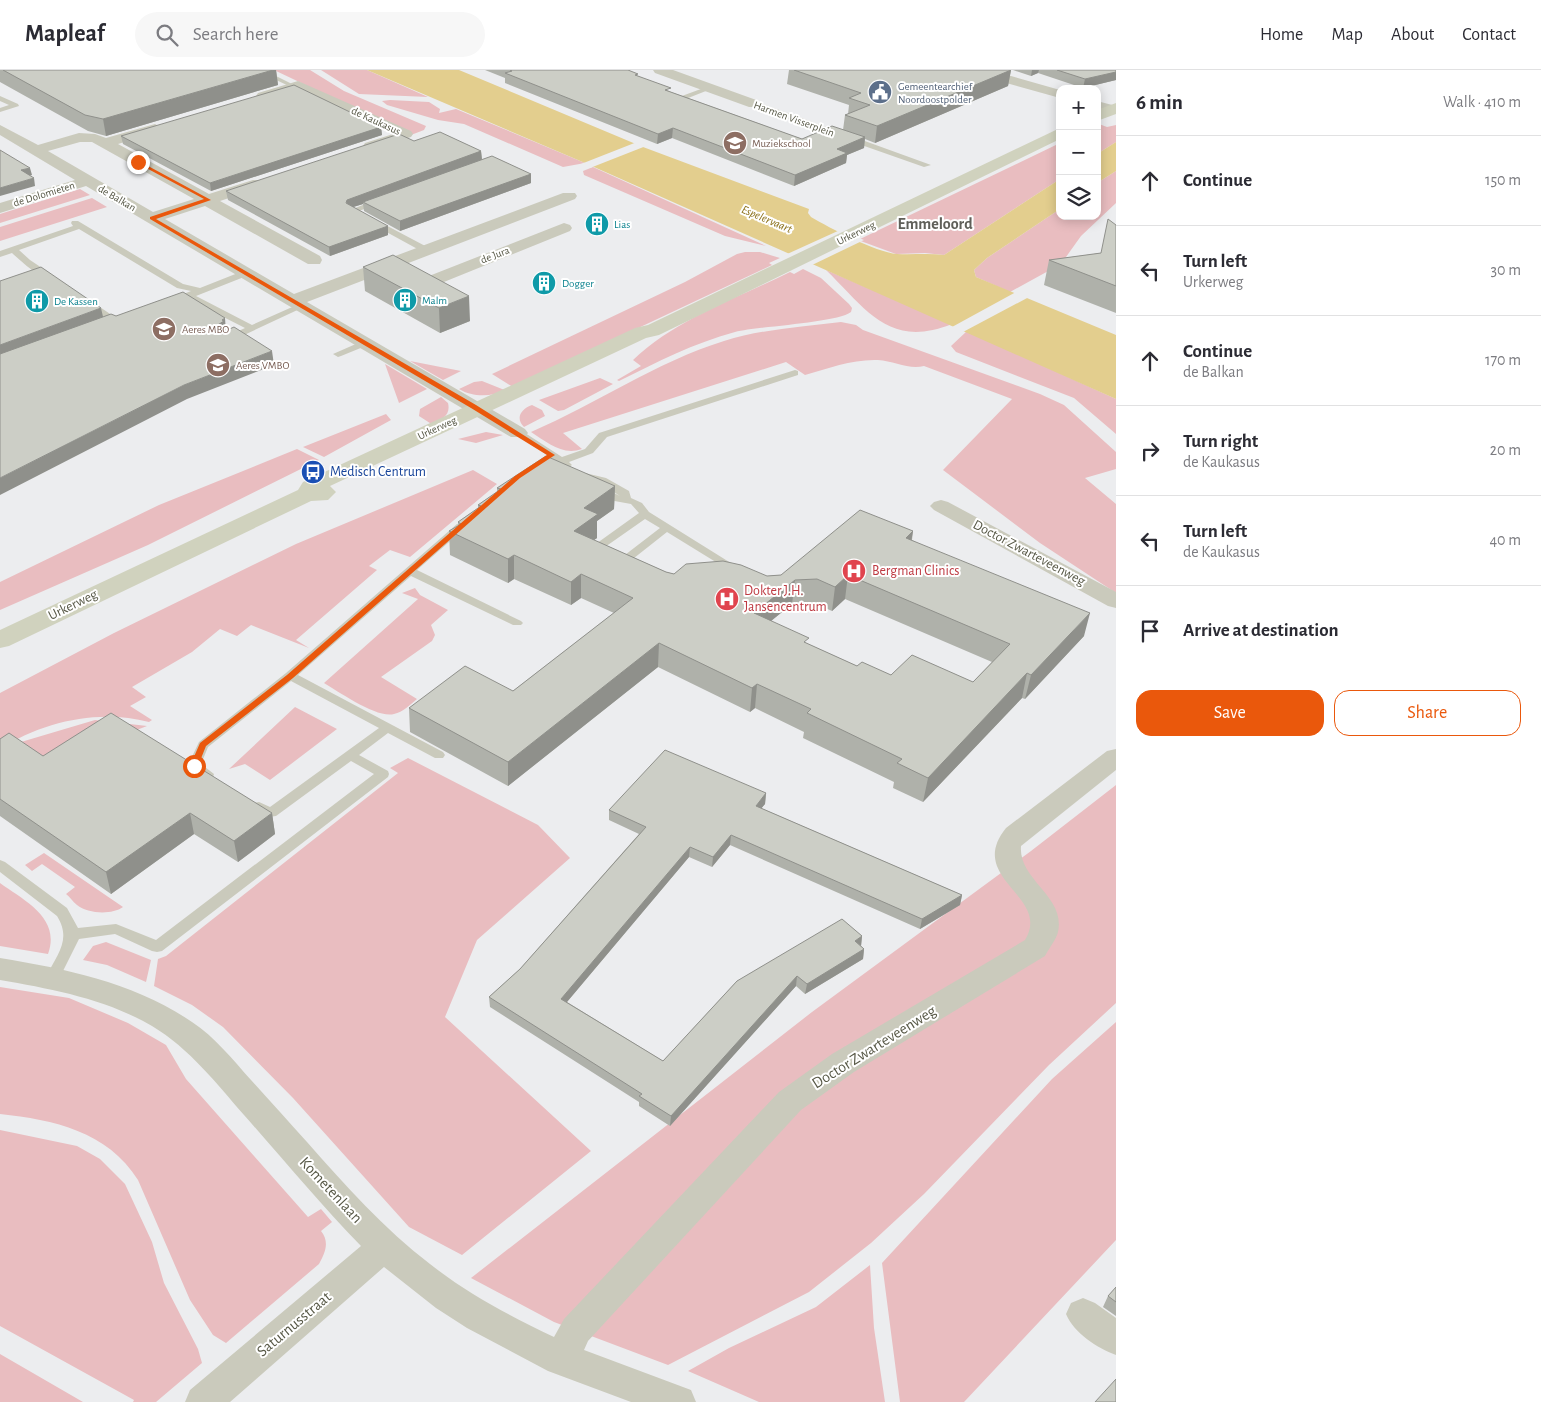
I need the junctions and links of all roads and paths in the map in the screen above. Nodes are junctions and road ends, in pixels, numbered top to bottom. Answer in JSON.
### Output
{"nodes":[{"id":1,"x":258,"y":70,"type":"edge"},
{"id":2,"x":662,"y":70,"type":"edge"},
{"id":3,"x":975,"y":70,"type":"edge"},
{"id":4,"x":294,"y":86,"type":"junction"},
{"id":5,"x":706,"y":86,"type":"junction"},
{"id":6,"x":1056,"y":93,"type":"edge"},
{"id":7,"x":0,"y":98,"type":"edge"},
{"id":8,"x":252,"y":99,"type":"edge"},
{"id":9,"x":675,"y":100,"type":"edge"},
{"id":10,"x":754,"y":104,"type":"joint"},
{"id":11,"x":1101,"y":105,"type":"edge"},
{"id":12,"x":1115,"y":109,"type":"edge"},
{"id":13,"x":0,"y":110,"type":"edge"},
{"id":14,"x":1101,"y":114,"type":"edge"},
{"id":15,"x":165,"y":125,"type":"edge"},
{"id":16,"x":0,"y":129,"type":"edge"},
{"id":17,"x":1056,"y":135,"type":"edge"},
{"id":18,"x":106,"y":143,"type":"junction"},
{"id":19,"x":36,"y":150,"type":"junction"},
{"id":20,"x":360,"y":150,"type":"edge"},
{"id":21,"x":927,"y":165,"type":"dead end"},
{"id":22,"x":277,"y":177,"type":"edge"},
{"id":23,"x":87,"y":181,"type":"junction"},
{"id":24,"x":569,"y":196,"type":"dead end"},
{"id":25,"x":387,"y":199,"type":"edge"},
{"id":26,"x":207,"y":200,"type":"junction"},
{"id":27,"x":0,"y":208,"type":"edge"},
{"id":28,"x":528,"y":211,"type":"junction"},
{"id":29,"x":152,"y":218,"type":"junction"},
{"id":30,"x":13,"y":249,"type":"junction"},
{"id":31,"x":426,"y":250,"type":"junction"},
{"id":32,"x":0,"y":254,"type":"edge"},
{"id":33,"x":314,"y":260,"type":"dead end"},
{"id":34,"x":392,"y":263,"type":"junction"},
{"id":35,"x":246,"y":273,"type":"junction"},
{"id":36,"x":57,"y":282,"type":"edge"},
{"id":37,"x":201,"y":291,"type":"junction"},
{"id":38,"x":190,"y":296,"type":"junction"},
{"id":39,"x":82,"y":298,"type":"edge"},
{"id":40,"x":297,"y":303,"type":"junction"},
{"id":41,"x":168,"y":304,"type":"edge"},
{"id":42,"x":118,"y":322,"type":"edge"},
{"id":43,"x":251,"y":328,"type":"junction"},
{"id":44,"x":224,"y":341,"type":"edge"},
{"id":45,"x":365,"y":343,"type":"junction"},
{"id":46,"x":338,"y":354,"type":"dead end"},
{"id":47,"x":795,"y":373,"type":"dead end"},
{"id":48,"x":485,"y":413,"type":"junction"},
{"id":49,"x":518,"y":433,"type":"joint"},
{"id":50,"x":552,"y":459,"type":"junction"},
{"id":51,"x":941,"y":506,"type":"dead end"},
{"id":52,"x":645,"y":514,"type":"junction"},
{"id":53,"x":470,"y":518,"type":"edge"},
{"id":54,"x":667,"y":527,"type":"junction"},
{"id":55,"x":718,"y":558,"type":"junction"},
{"id":56,"x":625,"y":560,"type":"junction"},
{"id":57,"x":640,"y":567,"type":"edge"},
{"id":58,"x":704,"y":569,"type":"edge"},
{"id":59,"x":410,"y":570,"type":"junction"},
{"id":60,"x":745,"y":576,"type":"edge"},
{"id":61,"x":1116,"y":601,"type":"edge"},
{"id":62,"x":517,"y":623,"type":"dead end"},
{"id":63,"x":0,"y":640,"type":"edge"},
{"id":64,"x":290,"y":676,"type":"junction"},
{"id":65,"x":386,"y":729,"type":"junction"},
{"id":66,"x":350,"y":755,"type":"junction"},
{"id":67,"x":439,"y":755,"type":"edge"},
{"id":68,"x":1116,"y":757,"type":"edge"},
{"id":69,"x":221,"y":782,"type":"edge"},
{"id":70,"x":246,"y":798,"type":"edge"},
{"id":71,"x":0,"y":866,"type":"edge"},
{"id":72,"x":73,"y":934,"type":"junction"},
{"id":73,"x":0,"y":969,"type":"edge"},
{"id":74,"x":53,"y":977,"type":"junction"},
{"id":75,"x":385,"y":1246,"type":"junction"},
{"id":76,"x":1084,"y":1314,"type":"dead end"},
{"id":77,"x":1116,"y":1340,"type":"edge"},
{"id":78,"x":561,"y":1359,"type":"junction"},
{"id":79,"x":217,"y":1398,"type":"edge"},
{"id":80,"x":678,"y":1402,"type":"edge"}],
"edges":[{"from":1,"to":4,"type":"lane","name":"de Kaukasus"},
{"from":2,"to":5,"type":"street","name":"Harmen Visserplein"},
{"from":3,"to":6,"type":"street"},
{"from":4,"to":8,"type":"street"},
{"from":4,"to":20,"type":"street","name":"de Kaukasus"},
{"from":5,"to":9,"type":"lane"},
{"from":5,"to":10,"type":"street","name":"Harmen Visserplein"},
{"from":7,"to":13,"type":"lane"},
{"from":10,"to":21,"type":"lane","name":"Harmen Visserplein"},
{"from":11,"to":12,"type":"street"},
{"from":12,"to":14,"type":"main road"},
{"from":15,"to":18,"type":"street"},
{"from":16,"to":19,"type":"street","name":"de Balkan"},
{"from":17,"to":48,"type":"main road","name":"Urkerweg"},
{"from":18,"to":19,"type":"street"},
{"from":18,"to":26,"type":"street"},
{"from":19,"to":23,"type":"street","name":"de Balkan"},
{"from":22,"to":26,"type":"street"},
{"from":23,"to":27,"type":"street","name":"de Dolomieten"},
{"from":23,"to":29,"type":"street","name":"de Balkan"},
{"from":24,"to":28,"type":"street"},
{"from":25,"to":31,"type":"lane"},
{"from":26,"to":29,"type":"street"},
{"from":26,"to":33,"type":"street"},
{"from":28,"to":31,"type":"street"},
{"from":28,"to":34,"type":"street","name":"de Jura"},
{"from":29,"to":35,"type":"street","name":"de Balkan"},
{"from":30,"to":32,"type":"lane"},
{"from":30,"to":36,"type":"lane"},
{"from":30,"to":37,"type":"lane"},
{"from":31,"to":34,"type":"street"},
{"from":34,"to":40,"type":"street"},
{"from":35,"to":37,"type":"lane"},
{"from":35,"to":40,"type":"street","name":"de Balkan"},
{"from":37,"to":38,"type":"lane"},
{"from":38,"to":41,"type":"lane"},
{"from":38,"to":43,"type":"lane"},
{"from":39,"to":42,"type":"lane"},
{"from":40,"to":43,"type":"lane"},
{"from":40,"to":45,"type":"street","name":"de Balkan"},
{"from":43,"to":44,"type":"lane"},
{"from":45,"to":46,"type":"lane"},
{"from":45,"to":48,"type":"street","name":"de Balkan"},
{"from":47,"to":50,"type":"lane"},
{"from":48,"to":49,"type":"street"},
{"from":48,"to":63,"type":"main road","name":"Urkerweg"},
{"from":49,"to":50,"type":"lane"},
{"from":50,"to":52,"type":"lane"},
{"from":51,"to":61,"type":"street","name":"Doctor Zwarteveenweg"},
{"from":52,"to":54,"type":"lane"},
{"from":52,"to":56,"type":"lane"},
{"from":53,"to":59,"type":"lane"},
{"from":54,"to":55,"type":"lane"},
{"from":54,"to":56,"type":"lane"},
{"from":55,"to":58,"type":"lane"},
{"from":55,"to":60,"type":"lane"},
{"from":56,"to":57,"type":"lane"},
{"from":59,"to":62,"type":"lane"},
{"from":59,"to":64,"type":"lane"},
{"from":64,"to":65,"type":"lane"},
{"from":64,"to":69,"type":"lane"},
{"from":65,"to":66,"type":"lane"},
{"from":65,"to":67,"type":"lane"},
{"from":66,"to":70,"type":"lane"},
{"from":66,"to":72,"type":"lane"},
{"from":68,"to":78,"type":"street","name":"Doctor Zwarteveenweg"},
{"from":71,"to":72,"type":"lane"},
{"from":72,"to":74,"type":"lane"},
{"from":73,"to":74,"type":"street","name":"Kometenlaan"},
{"from":74,"to":75,"type":"street","name":"Kometenlaan"},
{"from":75,"to":78,"type":"street","name":"Kometenlaan"},
{"from":75,"to":79,"type":"street","name":"Saturnusstraat"},
{"from":76,"to":77,"type":"street"},
{"from":78,"to":80,"type":"street","name":"Kometenlaan"}]}
